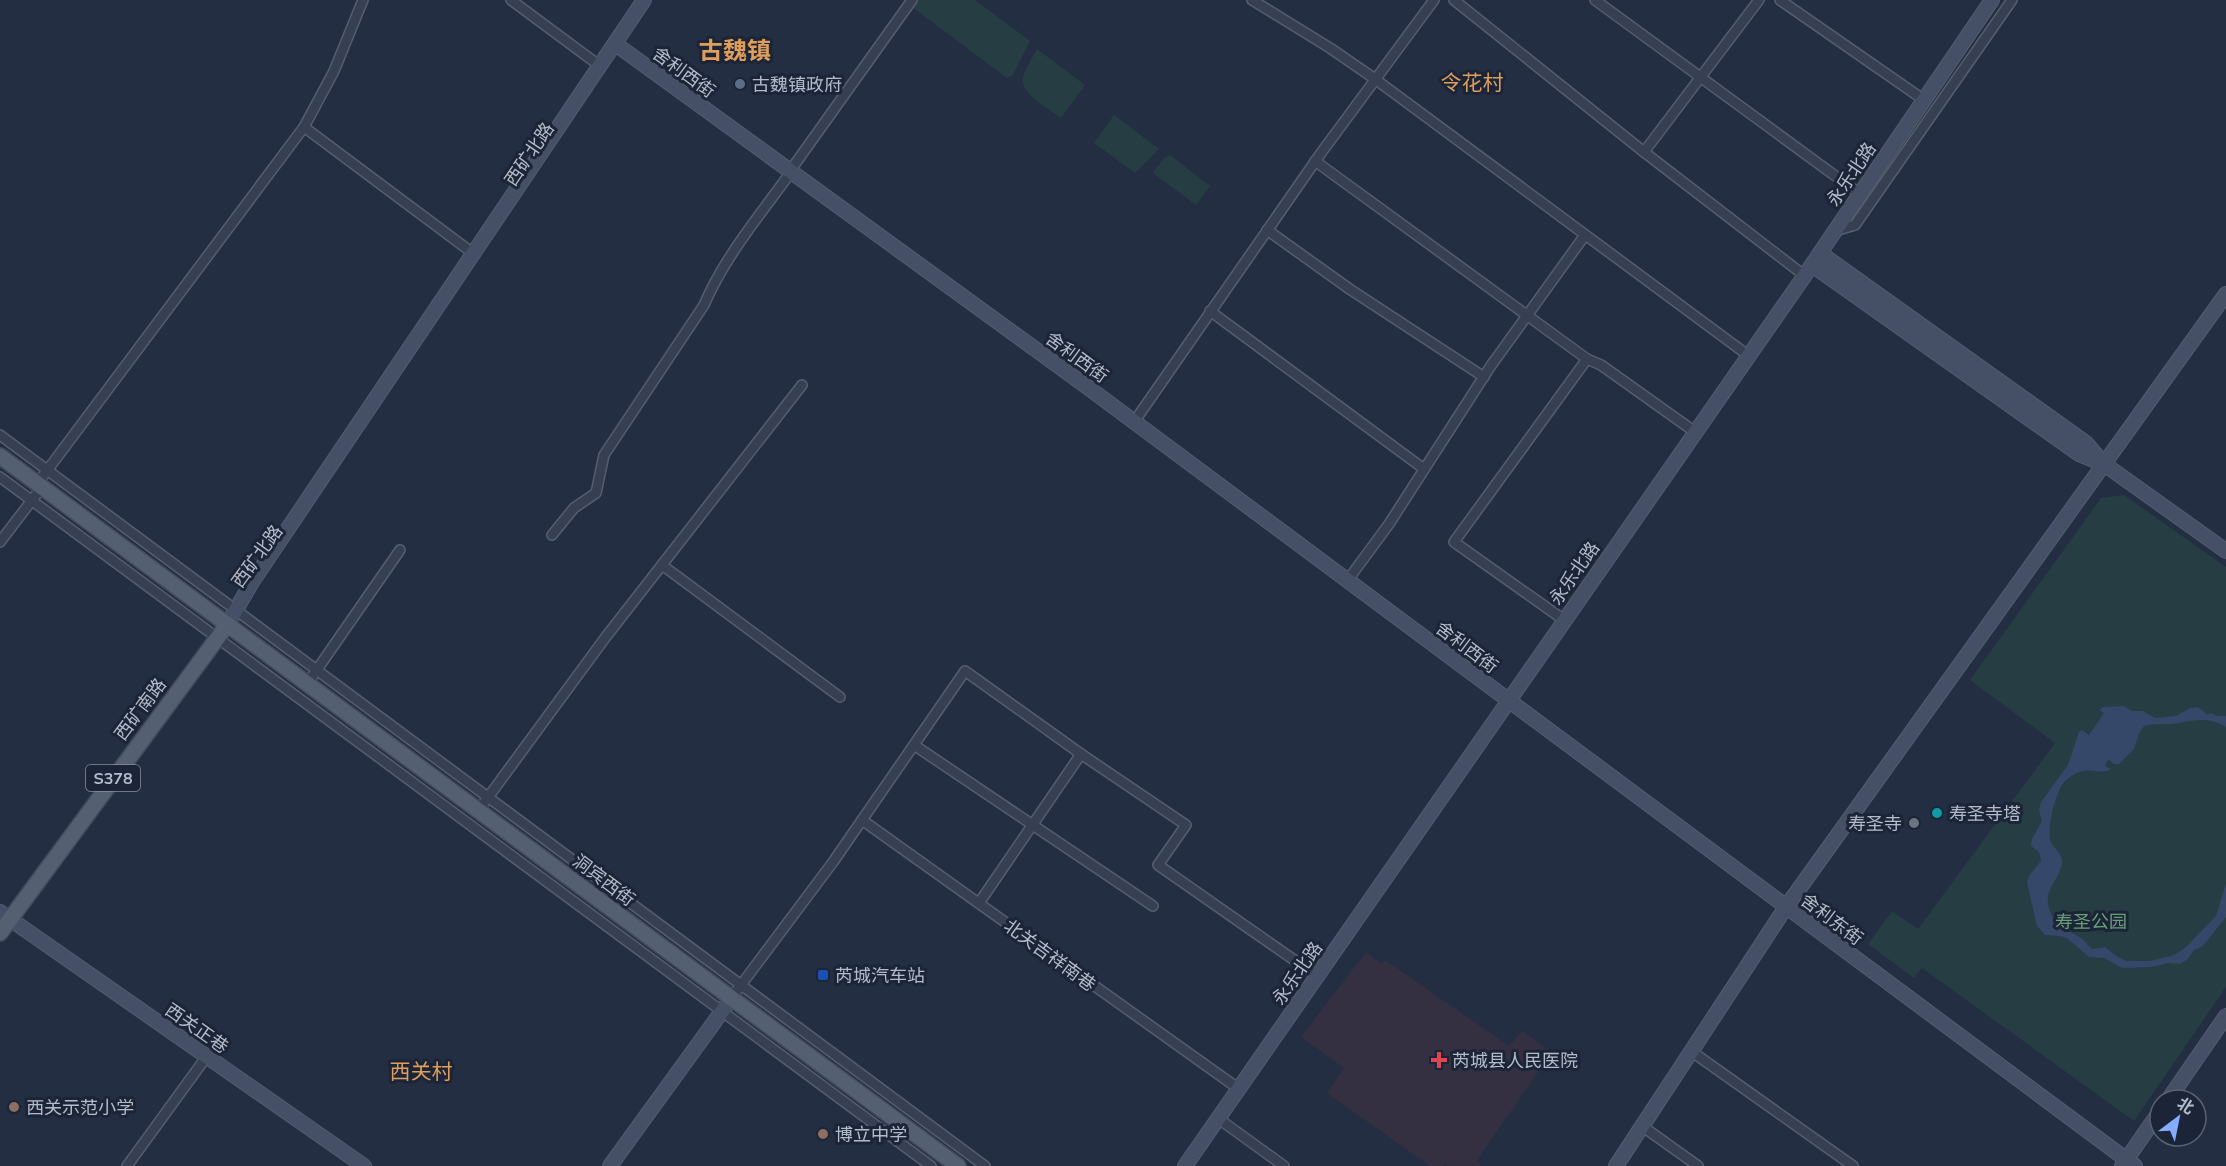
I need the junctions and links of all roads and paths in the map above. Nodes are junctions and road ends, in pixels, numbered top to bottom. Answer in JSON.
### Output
{"nodes":[{"id":1,"x":363,"y":0,"type":"edge"},
{"id":2,"x":511,"y":0,"type":"edge"},
{"id":3,"x":644,"y":0,"type":"edge"},
{"id":4,"x":653,"y":0,"type":"edge"},
{"id":5,"x":912,"y":0,"type":"edge"},
{"id":6,"x":1252,"y":0,"type":"edge"},
{"id":7,"x":1433,"y":0,"type":"edge"},
{"id":8,"x":1454,"y":0,"type":"edge"},
{"id":9,"x":1595,"y":0,"type":"edge"},
{"id":10,"x":1759,"y":0,"type":"edge"},
{"id":11,"x":1780,"y":0,"type":"edge"},
{"id":12,"x":1992,"y":0,"type":"edge"},
{"id":13,"x":2012,"y":0,"type":"edge"},
{"id":14,"x":621,"y":48,"type":"junction"},
{"id":15,"x":600,"y":66,"type":"junction"},
{"id":16,"x":1700,"y":77,"type":"junction"},
{"id":17,"x":1375,"y":80,"type":"junction"},
{"id":18,"x":1924,"y":100,"type":"junction"},
{"id":19,"x":304,"y":127,"type":"junction"},
{"id":20,"x":1644,"y":152,"type":"junction"},
{"id":21,"x":1315,"y":161,"type":"junction"},
{"id":22,"x":790,"y":171,"type":"junction"},
{"id":23,"x":1860,"y":194,"type":"junction"},
{"id":24,"x":1267,"y":230,"type":"junction"},
{"id":25,"x":1835,"y":231,"type":"junction"},
{"id":26,"x":1585,"y":235,"type":"junction"},
{"id":27,"x":474,"y":254,"type":"junction"},
{"id":28,"x":1812,"y":264,"type":"junction"},
{"id":29,"x":2226,"y":294,"type":"edge"},
{"id":30,"x":1210,"y":311,"type":"junction"},
{"id":31,"x":1527,"y":316,"type":"junction"},
{"id":32,"x":1749,"y":356,"type":"junction"},
{"id":33,"x":1587,"y":359,"type":"junction"},
{"id":34,"x":1484,"y":376,"type":"junction"},
{"id":35,"x":802,"y":385,"type":"dead end"},
{"id":36,"x":1134,"y":422,"type":"junction"},
{"id":37,"x":1695,"y":432,"type":"junction"},
{"id":38,"x":0,"y":435,"type":"edge"},
{"id":39,"x":0,"y":456,"type":"edge"},
{"id":40,"x":2104,"y":464,"type":"junction"},
{"id":41,"x":1424,"y":469,"type":"junction"},
{"id":42,"x":47,"y":470,"type":"junction"},
{"id":43,"x":0,"y":477,"type":"edge"},
{"id":44,"x":39,"y":486,"type":"junction"},
{"id":45,"x":32,"y":501,"type":"junction"},
{"id":46,"x":552,"y":535,"type":"dead end"},
{"id":47,"x":0,"y":542,"type":"edge"},
{"id":48,"x":400,"y":550,"type":"dead end"},
{"id":49,"x":2226,"y":551,"type":"edge"},
{"id":50,"x":662,"y":565,"type":"junction"},
{"id":51,"x":1347,"y":580,"type":"junction"},
{"id":52,"x":237,"y":611,"type":"junction"},
{"id":53,"x":1564,"y":620,"type":"junction"},
{"id":54,"x":223,"y":631,"type":"junction"},
{"id":55,"x":316,"y":670,"type":"junction"},
{"id":56,"x":307,"y":684,"type":"junction"},
{"id":57,"x":840,"y":698,"type":"dead end"},
{"id":58,"x":1508,"y":700,"type":"junction"},
{"id":59,"x":914,"y":745,"type":"junction"},
{"id":60,"x":1082,"y":754,"type":"junction"},
{"id":61,"x":488,"y":798,"type":"junction"},
{"id":62,"x":478,"y":811,"type":"junction"},
{"id":63,"x":862,"y":820,"type":"junction"},
{"id":64,"x":1032,"y":825,"type":"junction"},
{"id":65,"x":979,"y":903,"type":"junction"},
{"id":66,"x":1153,"y":906,"type":"dead end"},
{"id":67,"x":1786,"y":907,"type":"junction"},
{"id":68,"x":5,"y":916,"type":"edge"},
{"id":69,"x":0,"y":933,"type":"edge"},
{"id":70,"x":1317,"y":976,"type":"junction"},
{"id":71,"x":741,"y":985,"type":"junction"},
{"id":72,"x":728,"y":1004,"type":"junction"},
{"id":73,"x":2226,"y":1016,"type":"edge"},
{"id":74,"x":1691,"y":1051,"type":"junction"},
{"id":75,"x":207,"y":1056,"type":"junction"},
{"id":76,"x":2176,"y":1088,"type":"edge"},
{"id":77,"x":1239,"y":1089,"type":"junction"},
{"id":78,"x":1219,"y":1119,"type":"junction"},
{"id":79,"x":1642,"y":1126,"type":"junction"},
{"id":80,"x":2148,"y":1131,"type":"edge"},
{"id":81,"x":2128,"y":1164,"type":"edge"},
{"id":82,"x":127,"y":1166,"type":"edge"},
{"id":83,"x":364,"y":1166,"type":"edge"},
{"id":84,"x":610,"y":1166,"type":"edge"},
{"id":85,"x":931,"y":1166,"type":"edge"},
{"id":86,"x":958,"y":1166,"type":"edge"},
{"id":87,"x":985,"y":1166,"type":"edge"},
{"id":88,"x":1185,"y":1166,"type":"edge"},
{"id":89,"x":1284,"y":1166,"type":"edge"},
{"id":90,"x":1616,"y":1166,"type":"edge"},
{"id":91,"x":1698,"y":1166,"type":"edge"},
{"id":92,"x":1852,"y":1166,"type":"edge"}],
"edges":[{"from":1,"to":19,"type":"street"},
{"from":2,"to":15,"type":"street"},
{"from":3,"to":15,"type":"street","name":"西矿北路"},
{"from":4,"to":14,"type":"street","name":"西矿北路"},
{"from":5,"to":22,"type":"street"},
{"from":6,"to":17,"type":"street"},
{"from":7,"to":17,"type":"street"},
{"from":8,"to":20,"type":"street"},
{"from":9,"to":16,"type":"street"},
{"from":10,"to":16,"type":"street"},
{"from":11,"to":18,"type":"street"},
{"from":12,"to":18,"type":"street","name":"永乐北路"},
{"from":13,"to":25,"type":"street"},
{"from":14,"to":22,"type":"street","name":"舍利西街"},
{"from":14,"to":52,"type":"street","name":"西矿北路"},
{"from":15,"to":27,"type":"street","name":"西矿北路"},
{"from":16,"to":20,"type":"street"},
{"from":16,"to":23,"type":"street"},
{"from":17,"to":21,"type":"street"},
{"from":17,"to":26,"type":"street"},
{"from":18,"to":23,"type":"street","name":"永乐北路"},
{"from":19,"to":27,"type":"street"},
{"from":19,"to":42,"type":"street"},
{"from":20,"to":28,"type":"street"},
{"from":21,"to":24,"type":"street"},
{"from":21,"to":31,"type":"street"},
{"from":22,"to":36,"type":"street","name":"舍利西街"},
{"from":22,"to":46,"type":"street"},
{"from":23,"to":25,"type":"street","name":"永乐北路"},
{"from":24,"to":30,"type":"street"},
{"from":24,"to":34,"type":"street"},
{"from":25,"to":28,"type":"street","name":"永乐北路"},
{"from":26,"to":31,"type":"street"},
{"from":26,"to":32,"type":"street"},
{"from":27,"to":52,"type":"street","name":"西矿北路"},
{"from":28,"to":32,"type":"street","name":"永乐北路"},
{"from":28,"to":40,"type":"street"},
{"from":29,"to":40,"type":"street"},
{"from":30,"to":36,"type":"street"},
{"from":30,"to":41,"type":"street"},
{"from":31,"to":33,"type":"street"},
{"from":31,"to":34,"type":"street"},
{"from":32,"to":37,"type":"street","name":"永乐北路"},
{"from":33,"to":37,"type":"street"},
{"from":33,"to":53,"type":"street"},
{"from":34,"to":41,"type":"street"},
{"from":35,"to":50,"type":"street"},
{"from":36,"to":51,"type":"street","name":"舍利西街"},
{"from":37,"to":53,"type":"street","name":"永乐北路"},
{"from":38,"to":42,"type":"street"},
{"from":39,"to":44,"type":"main road","name":"洞宾西街"},
{"from":40,"to":49,"type":"street"},
{"from":40,"to":67,"type":"street"},
{"from":41,"to":51,"type":"street"},
{"from":42,"to":44,"type":"street"},
{"from":42,"to":52,"type":"street"},
{"from":43,"to":45,"type":"street"},
{"from":44,"to":45,"type":"street"},
{"from":44,"to":54,"type":"main road","name":"洞宾西街"},
{"from":45,"to":47,"type":"street"},
{"from":45,"to":54,"type":"street"},
{"from":48,"to":55,"type":"street"},
{"from":50,"to":57,"type":"street"},
{"from":50,"to":61,"type":"street"},
{"from":51,"to":58,"type":"street","name":"舍利西街"},
{"from":52,"to":54,"type":"street"},
{"from":52,"to":55,"type":"street"},
{"from":53,"to":58,"type":"street","name":"永乐北路"},
{"from":54,"to":56,"type":"main road","name":"洞宾西街"},
{"from":54,"to":68,"type":"main road","name":"西矿南路","number":"S378"},
{"from":54,"to":72,"type":"street"},
{"from":55,"to":56,"type":"street"},
{"from":55,"to":61,"type":"street"},
{"from":56,"to":62,"type":"main road","name":"洞宾西街"},
{"from":58,"to":67,"type":"street","name":"舍利东街"},
{"from":58,"to":70,"type":"street","name":"永乐北路"},
{"from":59,"to":60,"type":"street"},
{"from":59,"to":63,"type":"street"},
{"from":59,"to":64,"type":"street"},
{"from":60,"to":64,"type":"street"},
{"from":60,"to":70,"type":"street"},
{"from":61,"to":62,"type":"street"},
{"from":61,"to":71,"type":"street"},
{"from":62,"to":72,"type":"main road","name":"洞宾西街"},
{"from":63,"to":65,"type":"street","name":"北关吉祥南巷"},
{"from":63,"to":71,"type":"street"},
{"from":64,"to":65,"type":"street"},
{"from":64,"to":66,"type":"street"},
{"from":65,"to":77,"type":"street","name":"北关吉祥南巷"},
{"from":67,"to":74,"type":"street"},
{"from":67,"to":81,"type":"street","name":"舍利东街"},
{"from":68,"to":69,"type":"main road","name":"西矿南路","number":"S378"},
{"from":68,"to":75,"type":"street","name":"西关正巷"},
{"from":70,"to":77,"type":"street","name":"永乐北路"},
{"from":71,"to":72,"type":"street"},
{"from":71,"to":87,"type":"street"},
{"from":72,"to":84,"type":"street"},
{"from":72,"to":85,"type":"street"},
{"from":72,"to":86,"type":"main road","name":"洞宾西街"},
{"from":73,"to":76,"type":"street"},
{"from":74,"to":79,"type":"street"},
{"from":74,"to":92,"type":"street"},
{"from":75,"to":82,"type":"street"},
{"from":75,"to":83,"type":"street","name":"西关正巷"},
{"from":77,"to":78,"type":"street","name":"永乐北路"},
{"from":78,"to":88,"type":"street","name":"永乐北路"},
{"from":78,"to":89,"type":"street"},
{"from":79,"to":90,"type":"street"},
{"from":79,"to":91,"type":"street"},
{"from":80,"to":81,"type":"street"}]}
